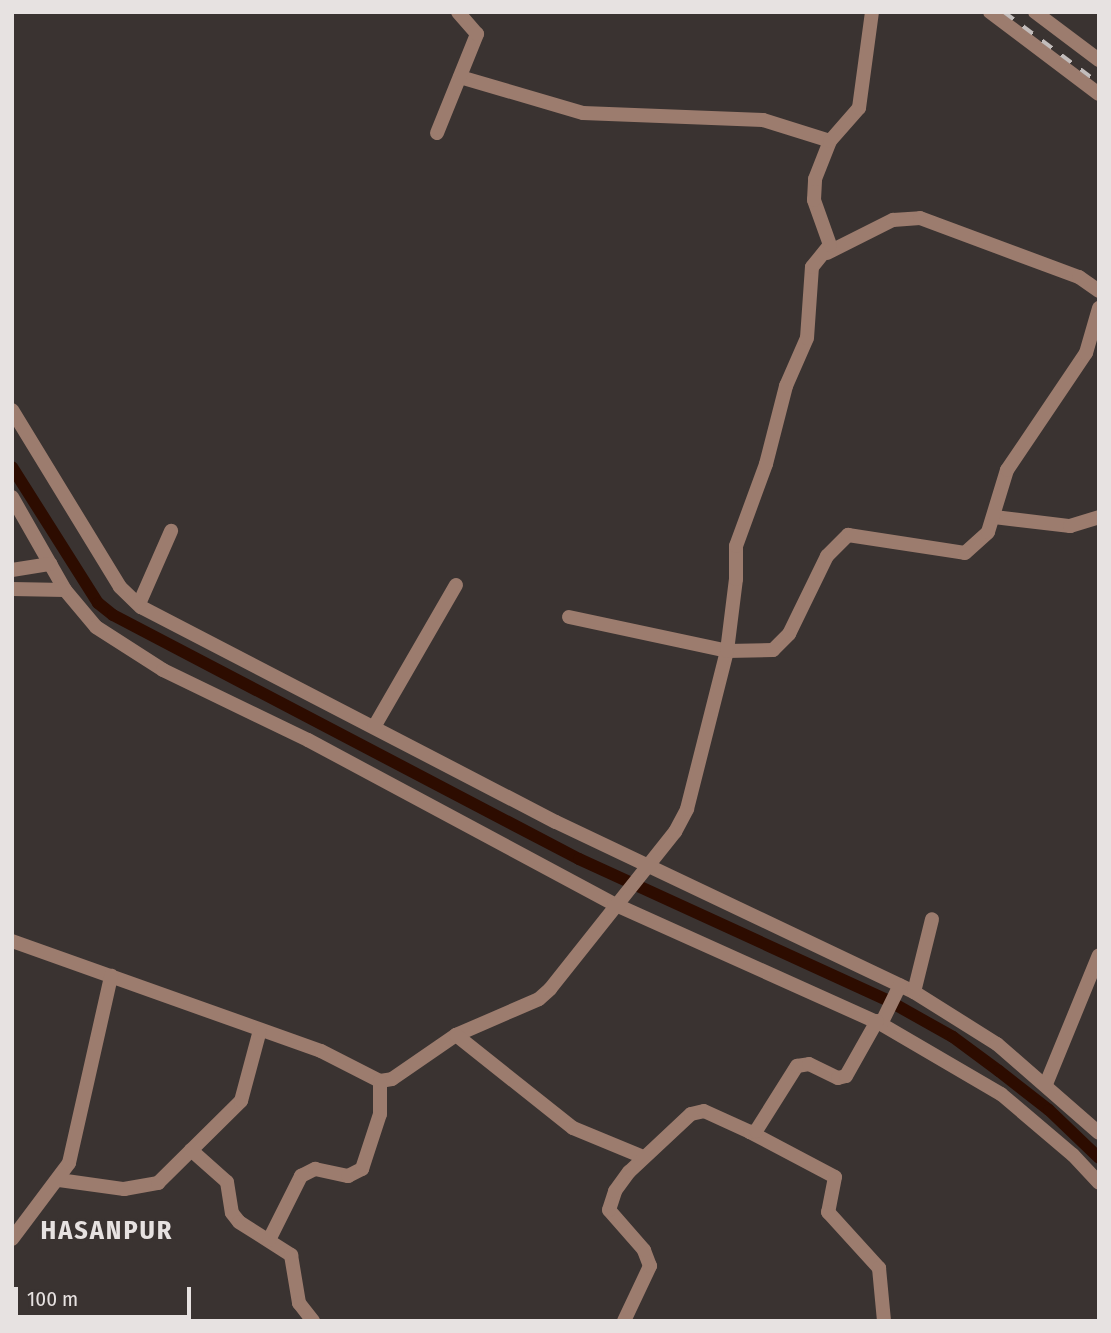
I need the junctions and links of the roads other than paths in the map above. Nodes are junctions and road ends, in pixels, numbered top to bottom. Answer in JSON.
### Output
{"nodes":[{"id":1,"x":458,"y":12,"type":"edge"},
{"id":2,"x":872,"y":12,"type":"edge"},
{"id":3,"x":990,"y":12,"type":"edge"},
{"id":4,"x":1035,"y":12,"type":"edge"},
{"id":5,"x":1099,"y":60,"type":"edge"},
{"id":6,"x":460,"y":77,"type":"junction"},
{"id":7,"x":1099,"y":94,"type":"edge"},
{"id":8,"x":437,"y":132,"type":"dead end"},
{"id":9,"x":830,"y":141,"type":"junction"},
{"id":10,"x":827,"y":253,"type":"junction"},
{"id":11,"x":1099,"y":291,"type":"edge"},
{"id":12,"x":1099,"y":308,"type":"edge"},
{"id":13,"x":12,"y":411,"type":"edge"},
{"id":14,"x":12,"y":497,"type":"edge"},
{"id":15,"x":994,"y":517,"type":"junction"},
{"id":16,"x":1092,"y":520,"type":"edge"},
{"id":17,"x":171,"y":531,"type":"dead end"},
{"id":18,"x":1099,"y":531,"type":"edge"},
{"id":19,"x":51,"y":564,"type":"junction"},
{"id":20,"x":12,"y":570,"type":"edge"},
{"id":21,"x":456,"y":585,"type":"dead end"},
{"id":22,"x":12,"y":589,"type":"edge"},
{"id":23,"x":65,"y":590,"type":"junction"},
{"id":24,"x":139,"y":604,"type":"junction"},
{"id":25,"x":569,"y":617,"type":"dead end"},
{"id":26,"x":727,"y":651,"type":"junction"},
{"id":27,"x":374,"y":727,"type":"junction"},
{"id":28,"x":644,"y":866,"type":"junction"},
{"id":29,"x":618,"y":900,"type":"junction"},
{"id":30,"x":932,"y":919,"type":"dead end"},
{"id":31,"x":12,"y":941,"type":"edge"},
{"id":32,"x":1099,"y":955,"type":"edge"},
{"id":33,"x":111,"y":976,"type":"junction"},
{"id":34,"x":898,"y":988,"type":"junction"},
{"id":35,"x":914,"y":992,"type":"junction"},
{"id":36,"x":881,"y":1020,"type":"junction"},
{"id":37,"x":260,"y":1030,"type":"junction"},
{"id":38,"x":456,"y":1035,"type":"junction"},
{"id":39,"x":380,"y":1081,"type":"junction"},
{"id":40,"x":1046,"y":1084,"type":"junction"},
{"id":41,"x":750,"y":1132,"type":"junction"},
{"id":42,"x":1099,"y":1133,"type":"edge"},
{"id":43,"x":191,"y":1150,"type":"junction"},
{"id":44,"x":643,"y":1157,"type":"junction"},
{"id":45,"x":59,"y":1180,"type":"junction"},
{"id":46,"x":1099,"y":1183,"type":"edge"},
{"id":47,"x":12,"y":1239,"type":"edge"},
{"id":48,"x":269,"y":1240,"type":"junction"},
{"id":49,"x":313,"y":1321,"type":"edge"},
{"id":50,"x":624,"y":1321,"type":"edge"},
{"id":51,"x":884,"y":1321,"type":"edge"}],
"edges":[{"from":1,"to":6,"type":"street"},
{"from":2,"to":9,"type":"street"},
{"from":3,"to":7,"type":"street"},
{"from":4,"to":5,"type":"street"},
{"from":6,"to":8,"type":"street"},
{"from":6,"to":9,"type":"street"},
{"from":9,"to":10,"type":"street"},
{"from":10,"to":11,"type":"street"},
{"from":10,"to":26,"type":"street"},
{"from":12,"to":15,"type":"street"},
{"from":13,"to":24,"type":"street"},
{"from":14,"to":19,"type":"street"},
{"from":15,"to":16,"type":"street"},
{"from":15,"to":26,"type":"street"},
{"from":16,"to":18,"type":"street"},
{"from":17,"to":24,"type":"street"},
{"from":19,"to":20,"type":"street"},
{"from":19,"to":23,"type":"street"},
{"from":21,"to":27,"type":"street"},
{"from":22,"to":23,"type":"street"},
{"from":23,"to":29,"type":"street"},
{"from":24,"to":27,"type":"street"},
{"from":25,"to":26,"type":"street"},
{"from":26,"to":28,"type":"street"},
{"from":27,"to":28,"type":"street"},
{"from":28,"to":29,"type":"street"},
{"from":28,"to":34,"type":"street"},
{"from":29,"to":36,"type":"street"},
{"from":29,"to":38,"type":"street"},
{"from":30,"to":35,"type":"street"},
{"from":31,"to":33,"type":"street"},
{"from":32,"to":40,"type":"street"},
{"from":33,"to":37,"type":"street"},
{"from":33,"to":45,"type":"street"},
{"from":34,"to":35,"type":"street"},
{"from":34,"to":36,"type":"street"},
{"from":35,"to":40,"type":"street"},
{"from":36,"to":41,"type":"street"},
{"from":36,"to":46,"type":"street"},
{"from":37,"to":39,"type":"street"},
{"from":37,"to":43,"type":"street"},
{"from":38,"to":39,"type":"street"},
{"from":38,"to":44,"type":"street"},
{"from":39,"to":48,"type":"street"},
{"from":40,"to":42,"type":"street"},
{"from":41,"to":44,"type":"street"},
{"from":41,"to":51,"type":"street"},
{"from":43,"to":45,"type":"street"},
{"from":43,"to":48,"type":"street"},
{"from":44,"to":50,"type":"street"},
{"from":45,"to":47,"type":"street"},
{"from":48,"to":49,"type":"street"}]}
